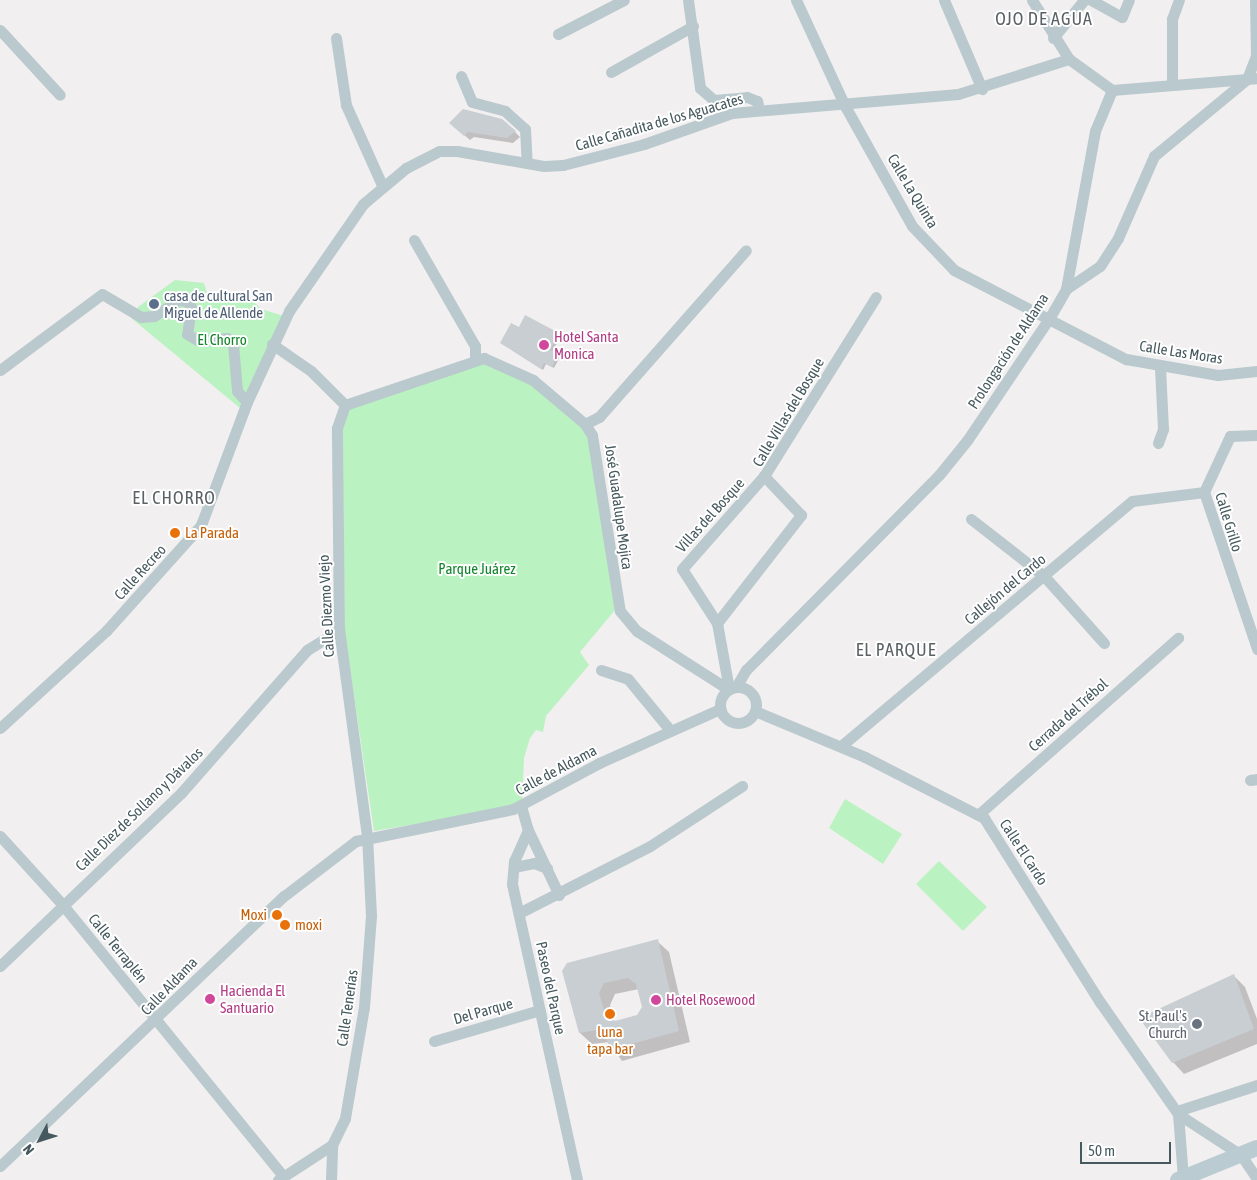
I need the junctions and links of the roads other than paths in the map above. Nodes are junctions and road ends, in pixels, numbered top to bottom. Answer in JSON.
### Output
{"nodes":[{"id":1,"x":624,"y":0,"type":"edge"},
{"id":2,"x":688,"y":0,"type":"edge"},
{"id":3,"x":796,"y":0,"type":"edge"},
{"id":4,"x":944,"y":0,"type":"edge"},
{"id":5,"x":1032,"y":0,"type":"edge"},
{"id":6,"x":1084,"y":0,"type":"edge"},
{"id":7,"x":1091,"y":0,"type":"edge"},
{"id":8,"x":1129,"y":0,"type":"edge"},
{"id":9,"x":1179,"y":0,"type":"edge"},
{"id":10,"x":1255,"y":0,"type":"edge"},
{"id":11,"x":693,"y":26,"type":"junction"},
{"id":12,"x":0,"y":30,"type":"edge"},
{"id":13,"x":558,"y":34,"type":"dead end"},
{"id":14,"x":336,"y":38,"type":"dead end"},
{"id":15,"x":1052,"y":38,"type":"junction"},
{"id":16,"x":1069,"y":60,"type":"junction"},
{"id":17,"x":611,"y":72,"type":"dead end"},
{"id":18,"x":461,"y":76,"type":"dead end"},
{"id":19,"x":1252,"y":78,"type":"edge"},
{"id":20,"x":1172,"y":85,"type":"junction"},
{"id":21,"x":982,"y":89,"type":"junction"},
{"id":22,"x":1112,"y":90,"type":"junction"},
{"id":23,"x":60,"y":95,"type":"dead end"},
{"id":24,"x":846,"y":106,"type":"junction"},
{"id":25,"x":759,"y":109,"type":"junction"},
{"id":26,"x":527,"y":163,"type":"junction"},
{"id":27,"x":382,"y":185,"type":"junction"},
{"id":28,"x":414,"y":240,"type":"dead end"},
{"id":29,"x":746,"y":250,"type":"dead end"},
{"id":30,"x":1066,"y":288,"type":"junction"},
{"id":31,"x":876,"y":297,"type":"dead end"},
{"id":32,"x":1050,"y":317,"type":"junction"},
{"id":33,"x":272,"y":344,"type":"junction"},
{"id":34,"x":475,"y":360,"type":"junction"},
{"id":35,"x":1160,"y":367,"type":"junction"},
{"id":36,"x":0,"y":370,"type":"edge"},
{"id":37,"x":1257,"y":371,"type":"edge"},
{"id":38,"x":247,"y":402,"type":"junction"},
{"id":39,"x":345,"y":405,"type":"junction"},
{"id":40,"x":586,"y":424,"type":"junction"},
{"id":41,"x":1257,"y":435,"type":"edge"},
{"id":42,"x":1158,"y":443,"type":"dead end"},
{"id":43,"x":764,"y":476,"type":"junction"},
{"id":44,"x":1204,"y":492,"type":"junction"},
{"id":45,"x":971,"y":519,"type":"dead end"},
{"id":46,"x":1044,"y":576,"type":"junction"},
{"id":47,"x":717,"y":623,"type":"junction"},
{"id":48,"x":339,"y":630,"type":"junction"},
{"id":49,"x":1178,"y":638,"type":"dead end"},
{"id":50,"x":1104,"y":643,"type":"dead end"},
{"id":51,"x":1257,"y":649,"type":"edge"},
{"id":52,"x":601,"y":670,"type":"dead end"},
{"id":53,"x":731,"y":688,"type":"junction"},
{"id":54,"x":720,"y":709,"type":"junction"},
{"id":55,"x":755,"y":711,"type":"junction"},
{"id":56,"x":0,"y":728,"type":"edge"},
{"id":57,"x":670,"y":730,"type":"junction"},
{"id":58,"x":841,"y":746,"type":"junction"},
{"id":59,"x":742,"y":786,"type":"dead end"},
{"id":60,"x":521,"y":806,"type":"junction"},
{"id":61,"x":979,"y":814,"type":"junction"},
{"id":62,"x":528,"y":830,"type":"junction"},
{"id":63,"x":0,"y":836,"type":"edge"},
{"id":64,"x":368,"y":836,"type":"junction"},
{"id":65,"x":514,"y":867,"type":"junction"},
{"id":66,"x":547,"y":868,"type":"junction"},
{"id":67,"x":559,"y":895,"type":"junction"},
{"id":68,"x":62,"y":904,"type":"junction"},
{"id":69,"x":519,"y":913,"type":"junction"},
{"id":70,"x":0,"y":966,"type":"edge"},
{"id":71,"x":540,"y":1010,"type":"junction"},
{"id":72,"x":158,"y":1020,"type":"junction"},
{"id":73,"x":434,"y":1041,"type":"dead end"},
{"id":74,"x":1257,"y":1085,"type":"edge"},
{"id":75,"x":1178,"y":1113,"type":"junction"},
{"id":76,"x":332,"y":1145,"type":"junction"},
{"id":77,"x":1257,"y":1148,"type":"edge"},
{"id":78,"x":1241,"y":1155,"type":"junction"},
{"id":79,"x":0,"y":1166,"type":"edge"},
{"id":80,"x":281,"y":1178,"type":"edge"},
{"id":81,"x":1181,"y":1179,"type":"edge"},
{"id":82,"x":1257,"y":1179,"type":"edge"},
{"id":83,"x":331,"y":1180,"type":"edge"},
{"id":84,"x":577,"y":1180,"type":"edge"}],
"edges":[{"from":1,"to":13,"type":"street"},
{"from":2,"to":11,"type":"street"},
{"from":3,"to":24,"type":"street","name":"Calle La Quinta"},
{"from":4,"to":21,"type":"street"},
{"from":5,"to":15,"type":"street"},
{"from":6,"to":15,"type":"street"},
{"from":7,"to":8,"type":"street"},
{"from":9,"to":20,"type":"street"},
{"from":10,"to":19,"type":"street"},
{"from":11,"to":17,"type":"street"},
{"from":11,"to":25,"type":"street"},
{"from":12,"to":23,"type":"street"},
{"from":14,"to":27,"type":"street"},
{"from":15,"to":16,"type":"street"},
{"from":16,"to":21,"type":"street","name":"Calle Cañadita de los Aguacates"},
{"from":16,"to":22,"type":"street"},
{"from":18,"to":26,"type":"street"},
{"from":19,"to":20,"type":"street"},
{"from":19,"to":30,"type":"street"},
{"from":20,"to":22,"type":"street"},
{"from":21,"to":24,"type":"street","name":"Calle Cañadita de los Aguacates"},
{"from":22,"to":30,"type":"street","name":"Prolongación de Aldama"},
{"from":24,"to":25,"type":"street","name":"Calle Cañadita de los Aguacates"},
{"from":24,"to":32,"type":"street","name":"Calle La Quinta"},
{"from":25,"to":26,"type":"street","name":"Calle Cañadita de los Aguacates"},
{"from":26,"to":27,"type":"street","name":"Calle Cañadita de los Aguacates"},
{"from":27,"to":33,"type":"street","name":"Calle Cañadita de los Aguacates"},
{"from":28,"to":34,"type":"street"},
{"from":29,"to":40,"type":"street"},
{"from":30,"to":32,"type":"street","name":"Prolongación de Aldama"},
{"from":31,"to":43,"type":"street","name":"Calle Villas del Bosque"},
{"from":32,"to":35,"type":"street","name":"Calle Las Moras"},
{"from":32,"to":53,"type":"street","name":"Prolongación de Aldama"},
{"from":33,"to":38,"type":"street","name":"Calle Recreo"},
{"from":33,"to":39,"type":"street"},
{"from":34,"to":39,"type":"street","name":"José Guadalupe Mojica"},
{"from":34,"to":40,"type":"street","name":"José Guadalupe Mojica"},
{"from":35,"to":37,"type":"street","name":"Calle Las Moras"},
{"from":35,"to":42,"type":"street"},
{"from":36,"to":38,"type":"street"},
{"from":38,"to":56,"type":"street","name":"Calle Recreo"},
{"from":39,"to":48,"type":"street","name":"Calle Diezmo Viejo"},
{"from":40,"to":53,"type":"street","name":"José Guadalupe Mojica"},
{"from":41,"to":44,"type":"street","name":"Calle Grillo"},
{"from":43,"to":47,"type":"street","name":"Villas del Bosque"},
{"from":43,"to":47,"type":"street","name":"Calle Villas del Bosque"},
{"from":44,"to":46,"type":"street","name":"Callejón del Cardo"},
{"from":44,"to":51,"type":"street","name":"Calle Grillo"},
{"from":45,"to":46,"type":"street"},
{"from":46,"to":50,"type":"street"},
{"from":46,"to":58,"type":"street","name":"Callejón del Cardo"},
{"from":47,"to":53,"type":"street"},
{"from":48,"to":64,"type":"street","name":"Calle Diezmo Viejo"},
{"from":48,"to":68,"type":"street","name":"Calle Diez de Sollano y Dávalos"},
{"from":49,"to":61,"type":"street","name":"Cerrada del Trébol"},
{"from":52,"to":57,"type":"street"},
{"from":53,"to":54,"type":"street"},
{"from":53,"to":55,"type":"street"},
{"from":54,"to":55,"type":"street"},
{"from":54,"to":57,"type":"street","name":"Calle de Aldama"},
{"from":55,"to":58,"type":"street","name":"Calle El Cardo"},
{"from":57,"to":60,"type":"street","name":"Calle de Aldama"},
{"from":58,"to":61,"type":"street","name":"Calle El Cardo"},
{"from":59,"to":67,"type":"street"},
{"from":60,"to":62,"type":"street"},
{"from":60,"to":64,"type":"street","name":"Calle de Aldama"},
{"from":61,"to":75,"type":"street","name":"Calle El Cardo"},
{"from":62,"to":65,"type":"street","name":"Paseo del Parque"},
{"from":62,"to":66,"type":"street"},
{"from":63,"to":68,"type":"street","name":"Calle Terraplén"},
{"from":64,"to":72,"type":"street","name":"Calle Aldama"},
{"from":64,"to":76,"type":"street","name":"Calle Tenerías"},
{"from":65,"to":66,"type":"street"},
{"from":65,"to":69,"type":"street","name":"Paseo del Parque"},
{"from":66,"to":67,"type":"street"},
{"from":67,"to":69,"type":"street"},
{"from":68,"to":70,"type":"street","name":"Calle Diez de Sollano y Dávalos"},
{"from":68,"to":72,"type":"street","name":"Calle Terraplén"},
{"from":69,"to":71,"type":"street","name":"Paseo del Parque"},
{"from":71,"to":73,"type":"street","name":"Del Parque"},
{"from":71,"to":84,"type":"street","name":"Paseo del Parque"},
{"from":72,"to":79,"type":"street","name":"Calle Aldama"},
{"from":72,"to":80,"type":"street","name":"Calle Terraplén"},
{"from":74,"to":75,"type":"street"},
{"from":75,"to":78,"type":"street","name":"Calle El Cardo"},
{"from":75,"to":81,"type":"street"},
{"from":76,"to":80,"type":"street"},
{"from":76,"to":83,"type":"street","name":"Calle Tenerías"},
{"from":77,"to":78,"type":"main road"},
{"from":78,"to":81,"type":"main road"},
{"from":78,"to":82,"type":"street"}]}
